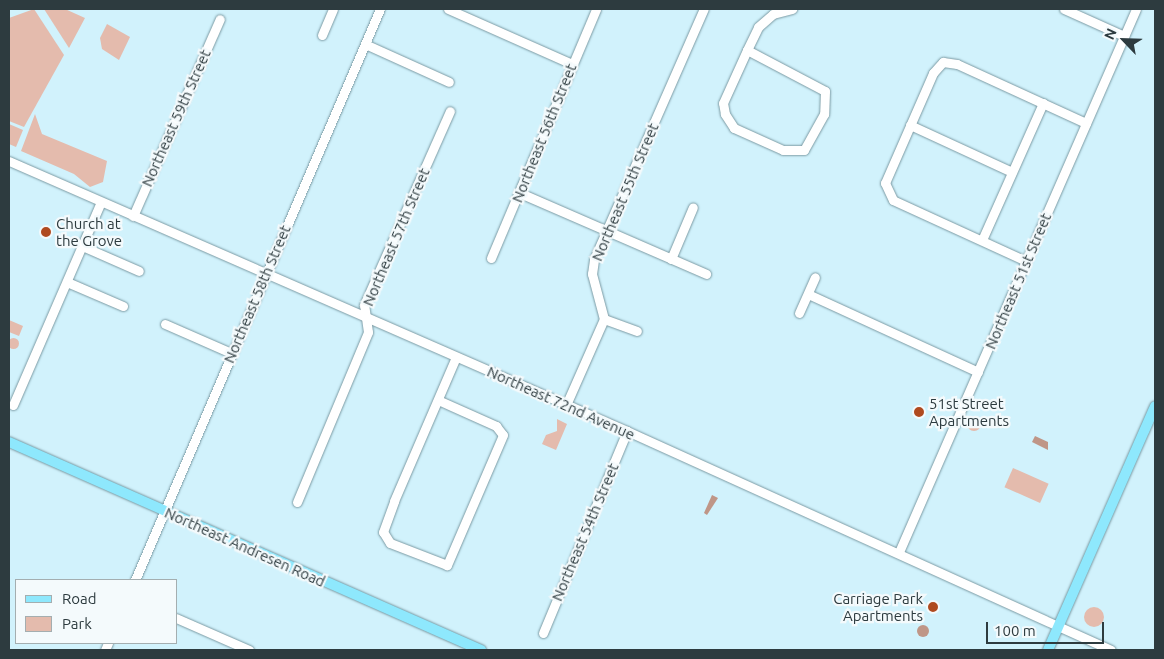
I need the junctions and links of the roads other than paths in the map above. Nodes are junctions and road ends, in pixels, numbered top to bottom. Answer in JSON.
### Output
{"nodes":[{"id":1,"x":333,"y":9,"type":"edge"},
{"id":2,"x":380,"y":9,"type":"edge"},
{"id":3,"x":448,"y":9,"type":"edge"},
{"id":4,"x":596,"y":9,"type":"edge"},
{"id":5,"x":704,"y":9,"type":"edge"},
{"id":6,"x":792,"y":9,"type":"edge"},
{"id":7,"x":1064,"y":9,"type":"edge"},
{"id":8,"x":1136,"y":9,"type":"edge"},
{"id":9,"x":220,"y":19,"type":"dead end"},
{"id":10,"x":322,"y":34,"type":"dead end"},
{"id":11,"x":1124,"y":36,"type":"junction"},
{"id":12,"x":365,"y":44,"type":"junction"},
{"id":13,"x":747,"y":50,"type":"junction"},
{"id":14,"x":572,"y":64,"type":"junction"},
{"id":15,"x":449,"y":82,"type":"dead end"},
{"id":16,"x":1043,"y":103,"type":"junction"},
{"id":17,"x":450,"y":111,"type":"dead end"},
{"id":18,"x":1086,"y":123,"type":"junction"},
{"id":19,"x":910,"y":125,"type":"junction"},
{"id":20,"x":9,"y":161,"type":"edge"},
{"id":21,"x":1012,"y":172,"type":"junction"},
{"id":22,"x":520,"y":193,"type":"junction"},
{"id":23,"x":101,"y":202,"type":"junction"},
{"id":24,"x":693,"y":208,"type":"dead end"},
{"id":25,"x":133,"y":216,"type":"junction"},
{"id":26,"x":605,"y":230,"type":"junction"},
{"id":27,"x":982,"y":240,"type":"junction"},
{"id":28,"x":82,"y":246,"type":"junction"},
{"id":29,"x":491,"y":258,"type":"dead end"},
{"id":30,"x":671,"y":259,"type":"junction"},
{"id":31,"x":1026,"y":261,"type":"junction"},
{"id":32,"x":139,"y":271,"type":"dead end"},
{"id":33,"x":265,"y":274,"type":"junction"},
{"id":34,"x":706,"y":274,"type":"dead end"},
{"id":35,"x":815,"y":277,"type":"dead end"},
{"id":36,"x":67,"y":282,"type":"junction"},
{"id":37,"x":808,"y":294,"type":"junction"},
{"id":38,"x":123,"y":306,"type":"dead end"},
{"id":39,"x":799,"y":313,"type":"dead end"},
{"id":40,"x":367,"y":319,"type":"junction"},
{"id":41,"x":604,"y":319,"type":"junction"},
{"id":42,"x":165,"y":324,"type":"dead end"},
{"id":43,"x":637,"y":331,"type":"dead end"},
{"id":44,"x":231,"y":353,"type":"junction"},
{"id":45,"x":456,"y":357,"type":"junction"},
{"id":46,"x":978,"y":372,"type":"junction"},
{"id":47,"x":438,"y":400,"type":"junction"},
{"id":48,"x":13,"y":405,"type":"dead end"},
{"id":49,"x":566,"y":405,"type":"junction"},
{"id":50,"x":1155,"y":406,"type":"edge"},
{"id":51,"x":627,"y":431,"type":"junction"},
{"id":52,"x":9,"y":442,"type":"edge"},
{"id":53,"x":297,"y":502,"type":"dead end"},
{"id":54,"x":164,"y":512,"type":"junction"},
{"id":55,"x":899,"y":552,"type":"junction"},
{"id":56,"x":135,"y":579,"type":"edge"},
{"id":57,"x":178,"y":619,"type":"edge"},
{"id":58,"x":1059,"y":626,"type":"junction"},
{"id":59,"x":543,"y":633,"type":"dead end"},
{"id":60,"x":249,"y":650,"type":"edge"},
{"id":61,"x":481,"y":650,"type":"edge"},
{"id":62,"x":1048,"y":650,"type":"edge"},
{"id":63,"x":1111,"y":650,"type":"edge"}],
"edges":[{"from":1,"to":10,"type":"street"},
{"from":2,"to":12,"type":"street","name":"Northeast 58th Street"},
{"from":3,"to":14,"type":"street"},
{"from":4,"to":14,"type":"street","name":"Northeast 56th Street"},
{"from":5,"to":26,"type":"street","name":"Northeast 55th Street"},
{"from":6,"to":13,"type":"street"},
{"from":7,"to":11,"type":"street"},
{"from":8,"to":11,"type":"street","name":"Northeast 51st Street"},
{"from":9,"to":25,"type":"street","name":"Northeast 59th Street"},
{"from":11,"to":18,"type":"street","name":"Northeast 51st Street"},
{"from":12,"to":15,"type":"street"},
{"from":12,"to":33,"type":"street","name":"Northeast 58th Street"},
{"from":13,"to":13,"type":"street"},
{"from":14,"to":22,"type":"street","name":"Northeast 56th Street"},
{"from":16,"to":18,"type":"street"},
{"from":16,"to":19,"type":"street"},
{"from":16,"to":21,"type":"street"},
{"from":17,"to":40,"type":"street","name":"Northeast 57th Street"},
{"from":18,"to":31,"type":"street","name":"Northeast 51st Street"},
{"from":19,"to":21,"type":"street"},
{"from":19,"to":27,"type":"street"},
{"from":20,"to":23,"type":"street","name":"Northeast 72nd Avenue"},
{"from":21,"to":27,"type":"street"},
{"from":22,"to":26,"type":"street"},
{"from":22,"to":29,"type":"street","name":"Northeast 56th Street"},
{"from":23,"to":25,"type":"street","name":"Northeast 72nd Avenue"},
{"from":23,"to":28,"type":"street"},
{"from":24,"to":30,"type":"street"},
{"from":25,"to":33,"type":"street","name":"Northeast 72nd Avenue"},
{"from":26,"to":30,"type":"street"},
{"from":26,"to":41,"type":"street","name":"Northeast 55th Street"},
{"from":27,"to":31,"type":"street"},
{"from":28,"to":32,"type":"street"},
{"from":28,"to":36,"type":"street"},
{"from":30,"to":34,"type":"street"},
{"from":31,"to":46,"type":"street","name":"Northeast 51st Street"},
{"from":33,"to":40,"type":"street","name":"Northeast 72nd Avenue"},
{"from":33,"to":44,"type":"street","name":"Northeast 58th Street"},
{"from":35,"to":37,"type":"street"},
{"from":36,"to":38,"type":"street"},
{"from":36,"to":48,"type":"street"},
{"from":37,"to":39,"type":"street"},
{"from":37,"to":46,"type":"street"},
{"from":40,"to":45,"type":"street","name":"Northeast 72nd Avenue"},
{"from":40,"to":53,"type":"street","name":"Northeast 57th Street"},
{"from":41,"to":43,"type":"street"},
{"from":41,"to":49,"type":"street"},
{"from":42,"to":44,"type":"street"},
{"from":44,"to":54,"type":"street","name":"Northeast 58th Street"},
{"from":45,"to":47,"type":"street"},
{"from":45,"to":49,"type":"street","name":"Northeast 72nd Avenue"},
{"from":46,"to":55,"type":"street","name":"Northeast 51st Street"},
{"from":47,"to":47,"type":"street"},
{"from":49,"to":51,"type":"street","name":"Northeast 72nd Avenue"},
{"from":50,"to":58,"type":"main road"},
{"from":51,"to":55,"type":"street","name":"Northeast 72nd Avenue"},
{"from":51,"to":59,"type":"street","name":"Northeast 54th Street"},
{"from":52,"to":54,"type":"main road","name":"Northeast Andresen Road"},
{"from":54,"to":56,"type":"street","name":"Northeast 58th Street"},
{"from":54,"to":61,"type":"main road","name":"Northeast Andresen Road"},
{"from":55,"to":58,"type":"street","name":"Northeast 72nd Avenue"},
{"from":57,"to":60,"type":"street"},
{"from":58,"to":62,"type":"main road"},
{"from":58,"to":63,"type":"street","name":"Northeast 72nd Avenue"}]}
